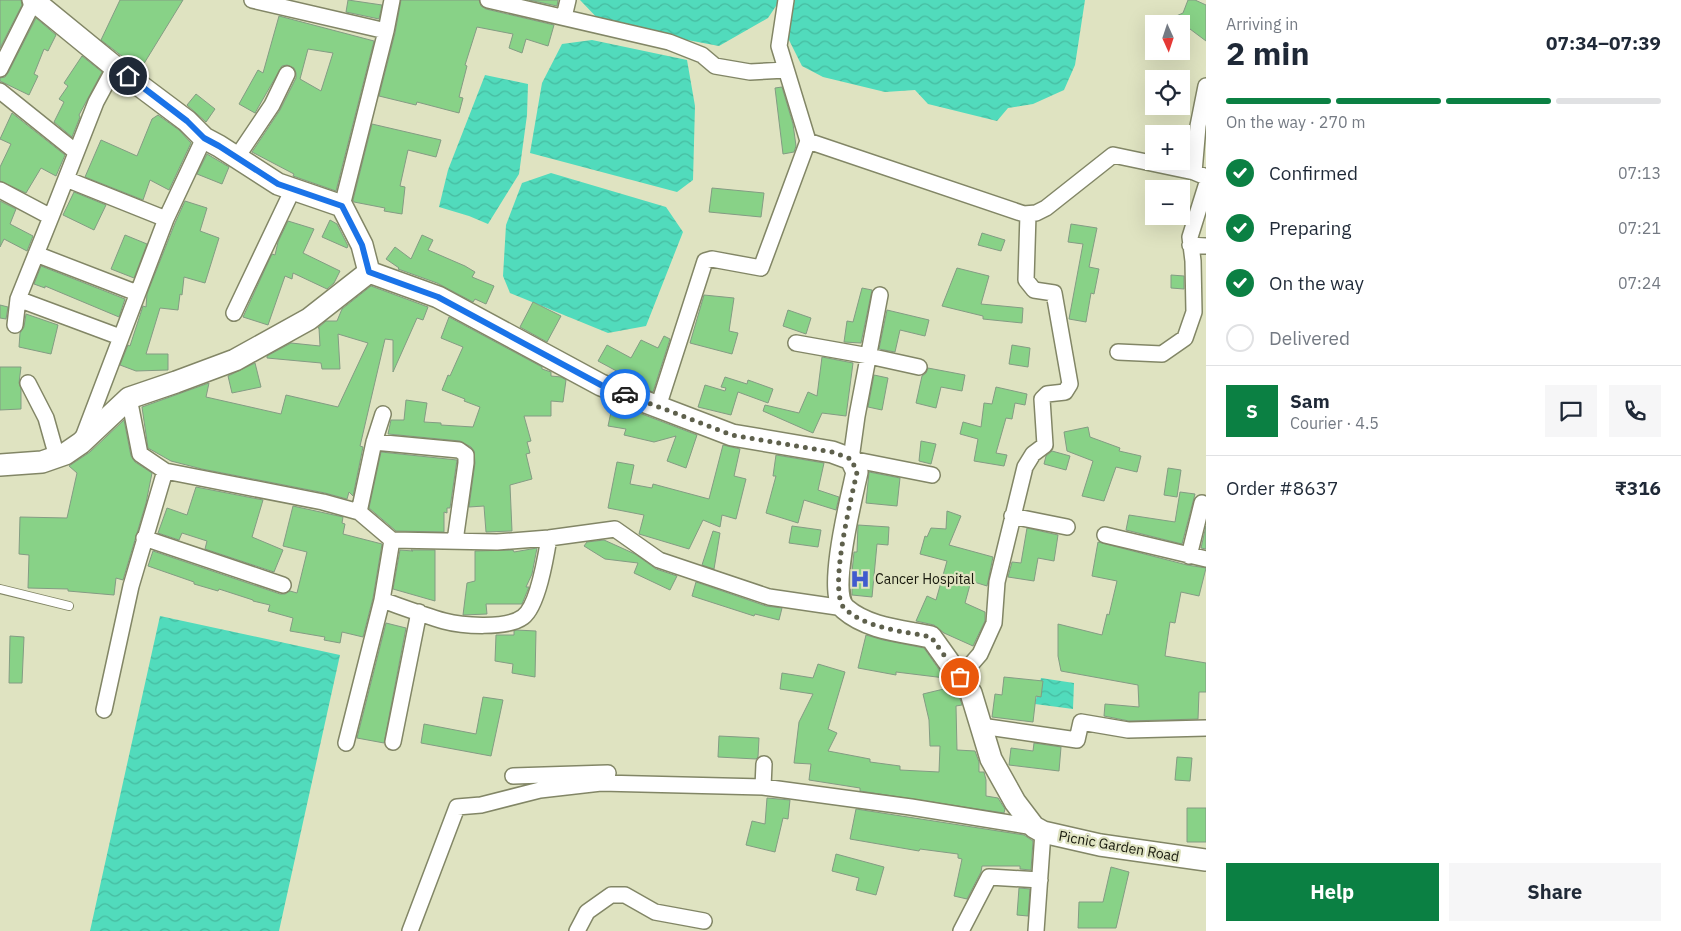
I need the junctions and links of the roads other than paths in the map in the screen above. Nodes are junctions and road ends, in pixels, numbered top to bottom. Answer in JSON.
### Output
{"nodes":[{"id":1,"x":34,"y":0,"type":"edge"},
{"id":2,"x":252,"y":0,"type":"edge"},
{"id":3,"x":392,"y":0,"type":"edge"},
{"id":4,"x":488,"y":0,"type":"edge"},
{"id":5,"x":568,"y":0,"type":"edge"},
{"id":6,"x":786,"y":0,"type":"edge"},
{"id":7,"x":280,"y":3,"type":"edge"},
{"id":8,"x":564,"y":16,"type":"junction"},
{"id":9,"x":386,"y":31,"type":"junction"},
{"id":10,"x":116,"y":68,"type":"junction"},
{"id":11,"x":0,"y":69,"type":"edge"},
{"id":12,"x":786,"y":70,"type":"junction"},
{"id":13,"x":287,"y":74,"type":"dead end"},
{"id":14,"x":1206,"y":86,"type":"edge"},
{"id":15,"x":0,"y":91,"type":"edge"},
{"id":16,"x":204,"y":138,"type":"junction"},
{"id":17,"x":808,"y":141,"type":"junction"},
{"id":18,"x":76,"y":152,"type":"junction"},
{"id":19,"x":240,"y":160,"type":"junction"},
{"id":20,"x":1200,"y":174,"type":"edge"},
{"id":21,"x":66,"y":179,"type":"junction"},
{"id":22,"x":1206,"y":186,"type":"edge"},
{"id":23,"x":292,"y":189,"type":"junction"},
{"id":24,"x":0,"y":190,"type":"edge"},
{"id":25,"x":342,"y":206,"type":"junction"},
{"id":26,"x":1028,"y":214,"type":"junction"},
{"id":27,"x":51,"y":217,"type":"junction"},
{"id":28,"x":166,"y":219,"type":"junction"},
{"id":29,"x":1190,"y":245,"type":"junction"},
{"id":30,"x":1206,"y":246,"type":"edge"},
{"id":31,"x":36,"y":254,"type":"junction"},
{"id":32,"x":369,"y":272,"type":"junction"},
{"id":33,"x":137,"y":293,"type":"junction"},
{"id":34,"x":880,"y":295,"type":"dead end"},
{"id":35,"x":18,"y":299,"type":"junction"},
{"id":36,"x":234,"y":313,"type":"dead end"},
{"id":37,"x":14,"y":325,"type":"dead end"},
{"id":38,"x":120,"y":337,"type":"junction"},
{"id":39,"x":796,"y":343,"type":"dead end"},
{"id":40,"x":1118,"y":352,"type":"dead end"},
{"id":41,"x":869,"y":356,"type":"junction"},
{"id":42,"x":919,"y":367,"type":"dead end"},
{"id":43,"x":28,"y":383,"type":"dead end"},
{"id":44,"x":129,"y":398,"type":"junction"},
{"id":45,"x":658,"y":407,"type":"junction"},
{"id":46,"x":383,"y":414,"type":"dead end"},
{"id":47,"x":374,"y":442,"type":"junction"},
{"id":48,"x":81,"y":443,"type":"junction"},
{"id":49,"x":57,"y":456,"type":"junction"},
{"id":50,"x":851,"y":459,"type":"junction"},
{"id":51,"x":0,"y":465,"type":"edge"},
{"id":52,"x":165,"y":471,"type":"junction"},
{"id":53,"x":932,"y":475,"type":"dead end"},
{"id":54,"x":1202,"y":503,"type":"dead end"},
{"id":55,"x":359,"y":512,"type":"junction"},
{"id":56,"x":1012,"y":516,"type":"junction"},
{"id":57,"x":1067,"y":526,"type":"dead end"},
{"id":58,"x":1105,"y":535,"type":"dead end"},
{"id":59,"x":144,"y":538,"type":"junction"},
{"id":60,"x":549,"y":538,"type":"junction"},
{"id":61,"x":392,"y":540,"type":"junction"},
{"id":62,"x":454,"y":541,"type":"junction"},
{"id":63,"x":1189,"y":556,"type":"junction"},
{"id":64,"x":1206,"y":559,"type":"edge"},
{"id":65,"x":283,"y":585,"type":"dead end"},
{"id":66,"x":0,"y":589,"type":"edge"},
{"id":67,"x":382,"y":600,"type":"junction"},
{"id":68,"x":68,"y":606,"type":"dead end"},
{"id":69,"x":844,"y":608,"type":"junction"},
{"id":70,"x":419,"y":612,"type":"junction"},
{"id":71,"x":960,"y":677,"type":"junction"},
{"id":72,"x":104,"y":710,"type":"dead end"},
{"id":73,"x":981,"y":726,"type":"junction"},
{"id":74,"x":1206,"y":728,"type":"edge"},
{"id":75,"x":393,"y":742,"type":"dead end"},
{"id":76,"x":346,"y":743,"type":"dead end"},
{"id":77,"x":764,"y":775,"type":"junction"},
{"id":78,"x":513,"y":776,"type":"dead end"},
{"id":79,"x":1038,"y":830,"type":"junction"},
{"id":80,"x":1206,"y":860,"type":"edge"},
{"id":81,"x":1040,"y":880,"type":"junction"},
{"id":82,"x":704,"y":921,"type":"dead end"},
{"id":83,"x":410,"y":931,"type":"edge"},
{"id":84,"x":577,"y":931,"type":"edge"},
{"id":85,"x":961,"y":931,"type":"edge"},
{"id":86,"x":1036,"y":931,"type":"edge"}],
"edges":[{"from":1,"to":10,"type":"main road"},
{"from":1,"to":11,"type":"street"},
{"from":2,"to":7,"type":"street"},
{"from":3,"to":9,"type":"street"},
{"from":4,"to":8,"type":"street"},
{"from":5,"to":8,"type":"street"},
{"from":6,"to":12,"type":"street"},
{"from":7,"to":9,"type":"street"},
{"from":8,"to":12,"type":"street"},
{"from":9,"to":25,"type":"street"},
{"from":10,"to":16,"type":"main road"},
{"from":10,"to":18,"type":"street"},
{"from":12,"to":17,"type":"street"},
{"from":13,"to":19,"type":"street"},
{"from":14,"to":20,"type":"street"},
{"from":15,"to":18,"type":"street"},
{"from":16,"to":19,"type":"main road"},
{"from":16,"to":28,"type":"street"},
{"from":17,"to":26,"type":"street"},
{"from":17,"to":45,"type":"street"},
{"from":18,"to":21,"type":"street"},
{"from":19,"to":23,"type":"main road"},
{"from":20,"to":26,"type":"street"},
{"from":21,"to":27,"type":"street"},
{"from":21,"to":28,"type":"street"},
{"from":22,"to":29,"type":"street"},
{"from":23,"to":25,"type":"main road"},
{"from":23,"to":36,"type":"street"},
{"from":24,"to":27,"type":"street"},
{"from":25,"to":32,"type":"main road"},
{"from":26,"to":56,"type":"street"},
{"from":27,"to":31,"type":"street"},
{"from":28,"to":33,"type":"street"},
{"from":29,"to":30,"type":"street"},
{"from":29,"to":40,"type":"street"},
{"from":31,"to":33,"type":"street"},
{"from":31,"to":35,"type":"street"},
{"from":32,"to":44,"type":"main road"},
{"from":32,"to":45,"type":"main road"},
{"from":33,"to":38,"type":"street"},
{"from":34,"to":41,"type":"street"},
{"from":35,"to":37,"type":"street"},
{"from":35,"to":38,"type":"street"},
{"from":38,"to":48,"type":"street"},
{"from":39,"to":41,"type":"street"},
{"from":41,"to":42,"type":"street"},
{"from":41,"to":50,"type":"street"},
{"from":43,"to":49,"type":"street"},
{"from":44,"to":48,"type":"main road"},
{"from":44,"to":52,"type":"street"},
{"from":45,"to":50,"type":"main road"},
{"from":46,"to":47,"type":"street"},
{"from":47,"to":55,"type":"street"},
{"from":47,"to":62,"type":"street"},
{"from":48,"to":49,"type":"main road"},
{"from":49,"to":51,"type":"main road"},
{"from":50,"to":53,"type":"street"},
{"from":50,"to":69,"type":"main road"},
{"from":52,"to":55,"type":"street"},
{"from":52,"to":59,"type":"street"},
{"from":54,"to":63,"type":"street"},
{"from":55,"to":61,"type":"street"},
{"from":56,"to":57,"type":"street"},
{"from":56,"to":71,"type":"street"},
{"from":58,"to":63,"type":"street"},
{"from":59,"to":65,"type":"street"},
{"from":59,"to":72,"type":"street"},
{"from":60,"to":62,"type":"street"},
{"from":60,"to":69,"type":"street"},
{"from":60,"to":70,"type":"street"},
{"from":61,"to":62,"type":"street"},
{"from":61,"to":67,"type":"street"},
{"from":63,"to":64,"type":"street"},
{"from":66,"to":68,"type":"lane"},
{"from":67,"to":70,"type":"street"},
{"from":67,"to":76,"type":"street"},
{"from":69,"to":71,"type":"main road"},
{"from":70,"to":75,"type":"street"},
{"from":71,"to":73,"type":"main road"},
{"from":73,"to":74,"type":"street"},
{"from":73,"to":79,"type":"main road"},
{"from":77,"to":78,"type":"street"},
{"from":77,"to":79,"type":"street"},
{"from":77,"to":83,"type":"street"},
{"from":79,"to":80,"type":"main road","name":"Picnic Garden Road"},
{"from":79,"to":81,"type":"street"},
{"from":81,"to":85,"type":"street"},
{"from":81,"to":86,"type":"street"},
{"from":82,"to":84,"type":"street"}]}
